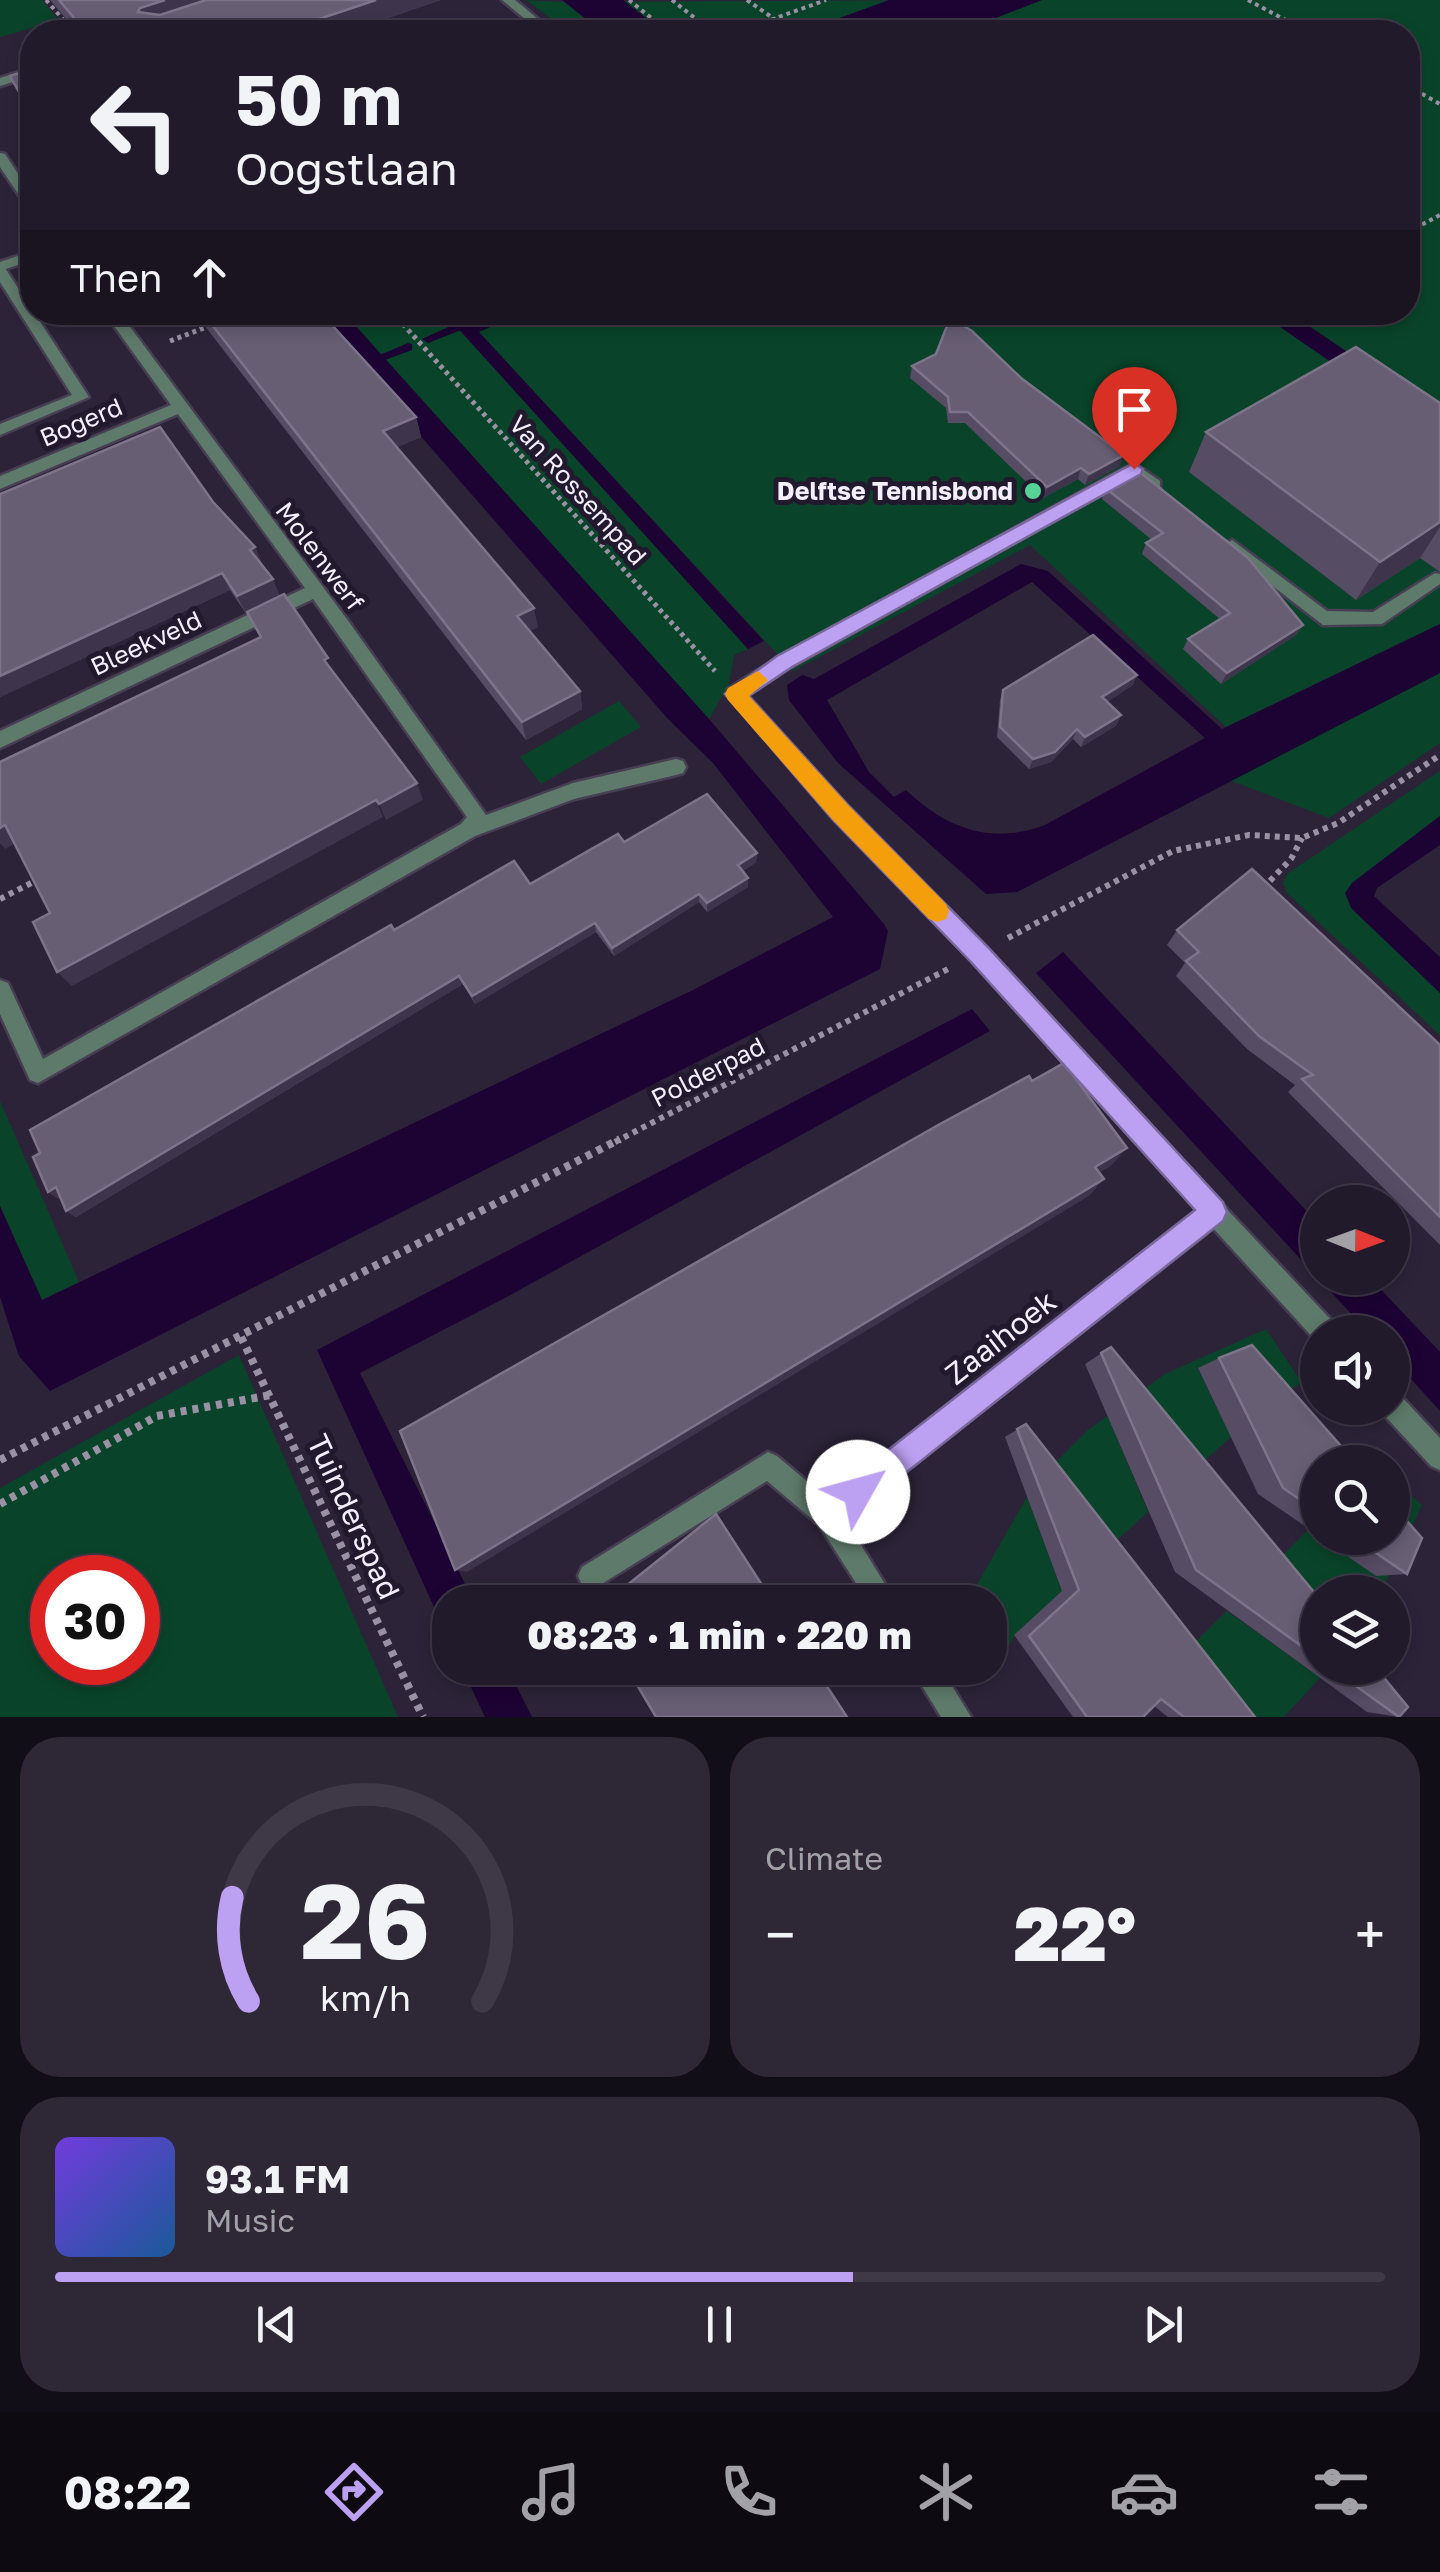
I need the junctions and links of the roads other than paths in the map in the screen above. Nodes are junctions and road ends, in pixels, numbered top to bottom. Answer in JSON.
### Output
{"nodes":[{"id":1,"x":508,"y":0,"type":"edge"},
{"id":2,"x":533,"y":20,"type":"edge"},
{"id":3,"x":0,"y":157,"type":"edge"},
{"id":4,"x":20,"y":186,"type":"edge"},
{"id":5,"x":0,"y":269,"type":"edge"},
{"id":6,"x":20,"y":300,"type":"edge"},
{"id":7,"x":36,"y":325,"type":"edge"},
{"id":8,"x":121,"y":325,"type":"edge"},
{"id":9,"x":180,"y":408,"type":"junction"},
{"id":10,"x":0,"y":430,"type":"edge"},
{"id":11,"x":0,"y":483,"type":"edge"},
{"id":12,"x":1163,"y":492,"type":"edge"},
{"id":13,"x":1222,"y":538,"type":"edge"},
{"id":14,"x":1434,"y":579,"type":"dead end"},
{"id":15,"x":314,"y":591,"type":"junction"},
{"id":16,"x":0,"y":740,"type":"edge"},
{"id":17,"x":676,"y":767,"type":"dead end"},
{"id":18,"x":468,"y":830,"type":"junction"},
{"id":19,"x":0,"y":990,"type":"edge"},
{"id":20,"x":1214,"y":1212,"type":"junction"},
{"id":21,"x":1309,"y":1315,"type":"edge"},
{"id":22,"x":1410,"y":1424,"type":"edge"},
{"id":23,"x":1440,"y":1457,"type":"edge"},
{"id":24,"x":828,"y":1516,"type":"junction"},
{"id":25,"x":591,"y":1576,"type":"dead end"},
{"id":26,"x":873,"y":1585,"type":"edge"},
{"id":27,"x":936,"y":1685,"type":"edge"},
{"id":28,"x":957,"y":1717,"type":"edge"}],
"edges":[{"from":1,"to":2,"type":"street"},
{"from":3,"to":4,"type":"street"},
{"from":5,"to":6,"type":"street"},
{"from":7,"to":10,"type":"street"},
{"from":8,"to":9,"type":"street","name":"Molenwerf"},
{"from":9,"to":11,"type":"street","name":"Bogerd"},
{"from":9,"to":15,"type":"street","name":"Molenwerf"},
{"from":12,"to":20,"type":"street"},
{"from":13,"to":14,"type":"street"},
{"from":15,"to":16,"type":"street","name":"Bleekveld"},
{"from":15,"to":18,"type":"street","name":"Molenwerf"},
{"from":17,"to":18,"type":"street"},
{"from":18,"to":19,"type":"street"},
{"from":20,"to":21,"type":"street"},
{"from":20,"to":24,"type":"street","name":"Zaaihoek"},
{"from":22,"to":23,"type":"street"},
{"from":24,"to":25,"type":"street"},
{"from":24,"to":26,"type":"street"},
{"from":27,"to":28,"type":"street"}]}
